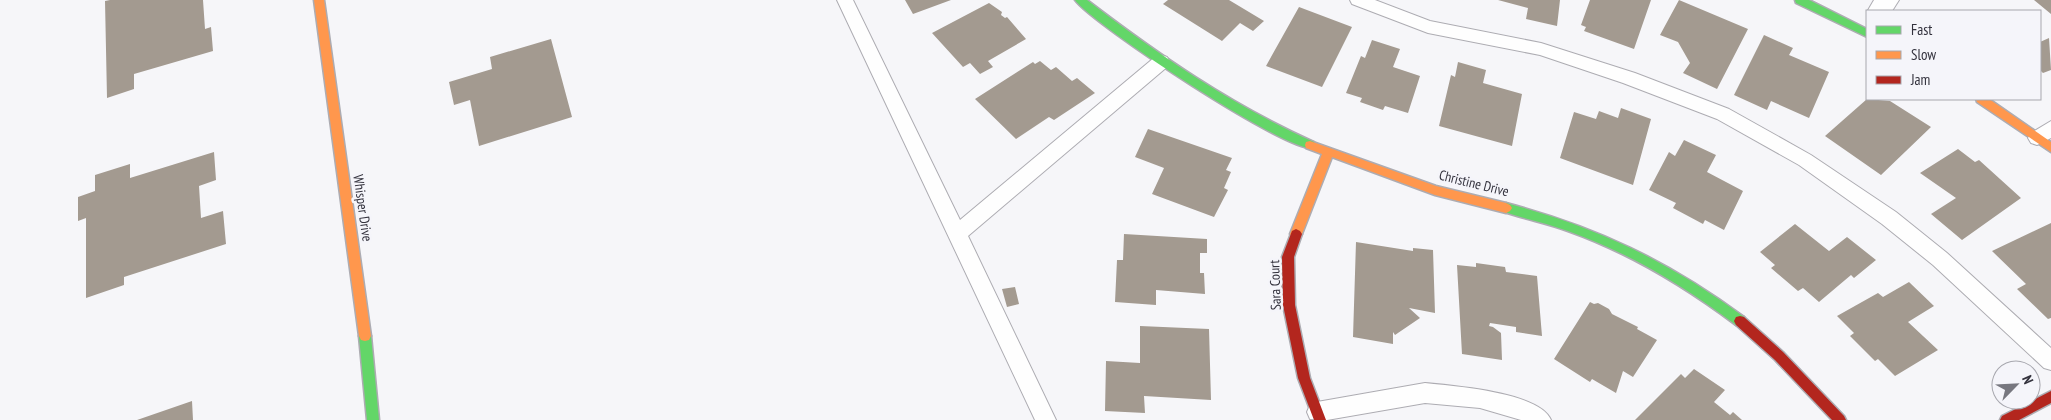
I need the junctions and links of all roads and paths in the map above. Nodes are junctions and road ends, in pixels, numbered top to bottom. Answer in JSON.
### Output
{"nodes":[{"id":1,"x":319,"y":0,"type":"edge"},
{"id":2,"x":845,"y":0,"type":"edge"},
{"id":3,"x":1080,"y":0,"type":"edge"},
{"id":4,"x":1358,"y":0,"type":"edge"},
{"id":5,"x":1800,"y":0,"type":"edge"},
{"id":6,"x":1866,"y":31,"type":"edge"},
{"id":7,"x":1161,"y":62,"type":"junction"},
{"id":8,"x":1983,"y":100,"type":"edge"},
{"id":9,"x":2046,"y":138,"type":"edge"},
{"id":10,"x":1328,"y":153,"type":"junction"},
{"id":11,"x":957,"y":234,"type":"junction"},
{"id":12,"x":2051,"y":361,"type":"edge"},
{"id":13,"x":2051,"y":396,"type":"edge"},
{"id":14,"x":1318,"y":416,"type":"edge"},
{"id":15,"x":373,"y":420,"type":"edge"},
{"id":16,"x":1046,"y":420,"type":"edge"},
{"id":17,"x":1541,"y":420,"type":"edge"},
{"id":18,"x":1840,"y":420,"type":"edge"},
{"id":19,"x":2006,"y":420,"type":"edge"}],
"edges":[{"from":1,"to":15,"type":"street","name":"Whisper Drive"},
{"from":2,"to":11,"type":"lane"},
{"from":3,"to":7,"type":"street","name":"Christine Drive"},
{"from":4,"to":12,"type":"lane"},
{"from":5,"to":6,"type":"street"},
{"from":7,"to":10,"type":"street","name":"Christine Drive"},
{"from":7,"to":11,"type":"lane"},
{"from":8,"to":9,"type":"street"},
{"from":10,"to":14,"type":"street","name":"Sara Court"},
{"from":10,"to":18,"type":"street","name":"Christine Drive"},
{"from":11,"to":16,"type":"lane"},
{"from":13,"to":19,"type":"street"},
{"from":14,"to":17,"type":"lane"}]}
